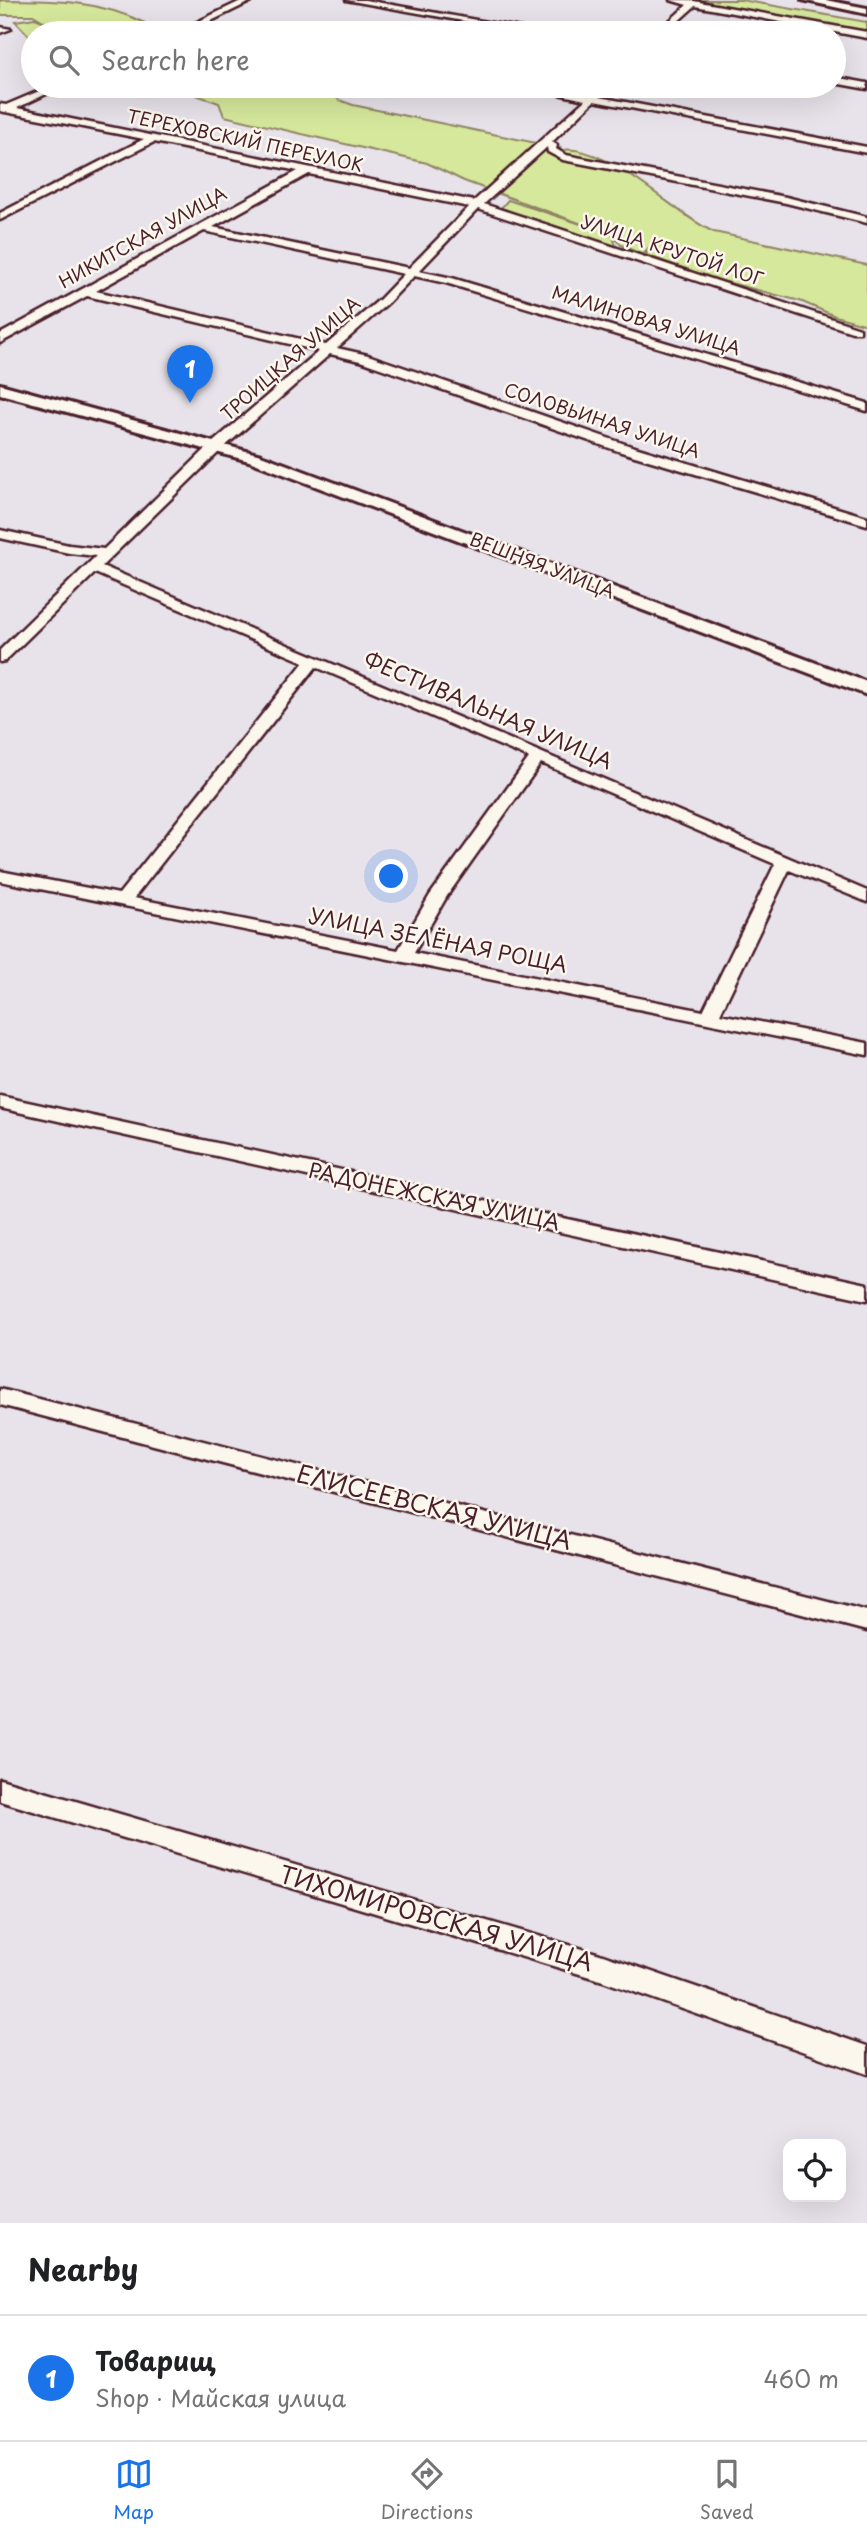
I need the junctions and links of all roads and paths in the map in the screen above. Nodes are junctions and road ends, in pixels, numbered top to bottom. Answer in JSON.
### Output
{"nodes":[{"id":1,"x":250,"y":0,"type":"edge"},
{"id":2,"x":350,"y":0,"type":"edge"},
{"id":3,"x":674,"y":0,"type":"edge"},
{"id":4,"x":807,"y":0,"type":"edge"},
{"id":5,"x":692,"y":5,"type":"junction"},
{"id":6,"x":867,"y":11,"type":"edge"},
{"id":7,"x":204,"y":21,"type":"edge"},
{"id":8,"x":474,"y":21,"type":"edge"},
{"id":9,"x":674,"y":21,"type":"edge"},
{"id":10,"x":785,"y":21,"type":"edge"},
{"id":11,"x":846,"y":31,"type":"edge"},
{"id":12,"x":867,"y":35,"type":"edge"},
{"id":13,"x":846,"y":82,"type":"edge"},
{"id":14,"x":867,"y":86,"type":"edge"},
{"id":15,"x":29,"y":98,"type":"edge"},
{"id":16,"x":592,"y":98,"type":"edge"},
{"id":17,"x":598,"y":98,"type":"edge"},
{"id":18,"x":2,"y":109,"type":"edge"},
{"id":19,"x":154,"y":138,"type":"junction"},
{"id":20,"x":544,"y":143,"type":"junction"},
{"id":21,"x":867,"y":150,"type":"edge"},
{"id":22,"x":306,"y":172,"type":"junction"},
{"id":23,"x":477,"y":205,"type":"junction"},
{"id":24,"x":0,"y":217,"type":"edge"},
{"id":25,"x":867,"y":220,"type":"edge"},
{"id":26,"x":204,"y":228,"type":"junction"},
{"id":27,"x":413,"y":273,"type":"junction"},
{"id":28,"x":85,"y":292,"type":"junction"},
{"id":29,"x":856,"y":330,"type":"dead end"},
{"id":30,"x":0,"y":339,"type":"edge"},
{"id":31,"x":327,"y":349,"type":"junction"},
{"id":32,"x":0,"y":389,"type":"edge"},
{"id":33,"x":867,"y":407,"type":"edge"},
{"id":34,"x":217,"y":446,"type":"junction"},
{"id":35,"x":867,"y":521,"type":"edge"},
{"id":36,"x":0,"y":534,"type":"edge"},
{"id":37,"x":106,"y":553,"type":"junction"},
{"id":38,"x":92,"y":566,"type":"junction"},
{"id":39,"x":0,"y":658,"type":"edge"},
{"id":40,"x":313,"y":660,"type":"junction"},
{"id":41,"x":867,"y":689,"type":"edge"},
{"id":42,"x":538,"y":757,"type":"junction"},
{"id":43,"x":784,"y":863,"type":"junction"},
{"id":44,"x":0,"y":876,"type":"edge"},
{"id":45,"x":867,"y":897,"type":"edge"},
{"id":46,"x":124,"y":899,"type":"junction"},
{"id":47,"x":402,"y":958,"type":"junction"},
{"id":48,"x":709,"y":1017,"type":"junction"},
{"id":49,"x":867,"y":1049,"type":"edge"},
{"id":50,"x":0,"y":1102,"type":"edge"},
{"id":51,"x":867,"y":1292,"type":"edge"},
{"id":52,"x":0,"y":1397,"type":"edge"},
{"id":53,"x":867,"y":1621,"type":"edge"},
{"id":54,"x":0,"y":1790,"type":"edge"},
{"id":55,"x":867,"y":2060,"type":"edge"}],
"edges":[{"from":1,"to":7,"type":"street"},
{"from":2,"to":8,"type":"street"},
{"from":3,"to":5,"type":"street"},
{"from":4,"to":6,"type":"street"},
{"from":5,"to":9,"type":"street"},
{"from":5,"to":10,"type":"street"},
{"from":11,"to":12,"type":"street"},
{"from":13,"to":14,"type":"street"},
{"from":15,"to":18,"type":"street"},
{"from":16,"to":20,"type":"street","name":"ТРОИЦКАЯ УЛИЦА"},
{"from":17,"to":21,"type":"street"},
{"from":18,"to":19,"type":"street","name":"ТЕРЕХОВСКИЙ ПЕРЕУЛОК"},
{"from":19,"to":22,"type":"street","name":"ТЕРЕХОВСКИЙ ПЕРЕУЛОК"},
{"from":19,"to":24,"type":"street"},
{"from":20,"to":23,"type":"street","name":"ТРОИЦКАЯ УЛИЦА"},
{"from":20,"to":25,"type":"street"},
{"from":22,"to":23,"type":"street","name":"ТЕРЕХОВСКИЙ ПЕРЕУЛОК"},
{"from":22,"to":26,"type":"street","name":"НИКИТСКАЯ УЛИЦА"},
{"from":23,"to":27,"type":"street","name":"ТРОИЦКАЯ УЛИЦА"},
{"from":23,"to":29,"type":"street","name":"УЛИЦА КРУТОЙ ЛОГ"},
{"from":26,"to":27,"type":"street","name":"МАЛИНОВАЯ УЛИЦА"},
{"from":26,"to":28,"type":"street","name":"НИКИТСКАЯ УЛИЦА"},
{"from":27,"to":31,"type":"street","name":"ТРОИЦКАЯ УЛИЦА"},
{"from":27,"to":33,"type":"street","name":"МАЛИНОВАЯ УЛИЦА"},
{"from":28,"to":30,"type":"street","name":"НИКИТСКАЯ УЛИЦА"},
{"from":28,"to":31,"type":"street","name":"СОЛОВЬИНАЯ УЛИЦА"},
{"from":31,"to":34,"type":"street","name":"ТРОИЦКАЯ УЛИЦА"},
{"from":31,"to":35,"type":"street","name":"СОЛОВЬИНАЯ УЛИЦА"},
{"from":32,"to":34,"type":"street","name":"ВЕШНЯЯ УЛИЦА"},
{"from":34,"to":37,"type":"street","name":"ТРОИЦКАЯ УЛИЦА"},
{"from":34,"to":41,"type":"street","name":"ВЕШНЯЯ УЛИЦА"},
{"from":36,"to":37,"type":"street"},
{"from":37,"to":38,"type":"street","name":"ТРОИЦКАЯ УЛИЦА"},
{"from":38,"to":39,"type":"street","name":"ТРОИЦКАЯ УЛИЦА"},
{"from":38,"to":40,"type":"street","name":"ФЕСТИВАЛЬНАЯ УЛИЦА"},
{"from":40,"to":42,"type":"street","name":"ФЕСТИВАЛЬНАЯ УЛИЦА"},
{"from":40,"to":46,"type":"street"},
{"from":42,"to":43,"type":"street","name":"ФЕСТИВАЛЬНАЯ УЛИЦА"},
{"from":42,"to":47,"type":"street"},
{"from":43,"to":45,"type":"street","name":"ФЕСТИВАЛЬНАЯ УЛИЦА"},
{"from":43,"to":48,"type":"street"},
{"from":44,"to":46,"type":"street","name":"УЛИЦА ЗЕЛЁНАЯ РОЩА"},
{"from":46,"to":47,"type":"street","name":"УЛИЦА ЗЕЛЁНАЯ РОЩА"},
{"from":47,"to":48,"type":"street","name":"УЛИЦА ЗЕЛЁНАЯ РОЩА"},
{"from":48,"to":49,"type":"street","name":"УЛИЦА ЗЕЛЁНАЯ РОЩА"},
{"from":50,"to":51,"type":"street","name":"РАДОНЕЖСКАЯ УЛИЦА"},
{"from":52,"to":53,"type":"street","name":"ЕЛИСЕЕВСКАЯ УЛИЦА"},
{"from":54,"to":55,"type":"street","name":"ТИХОМИРОВСКАЯ УЛИЦА"}]}
